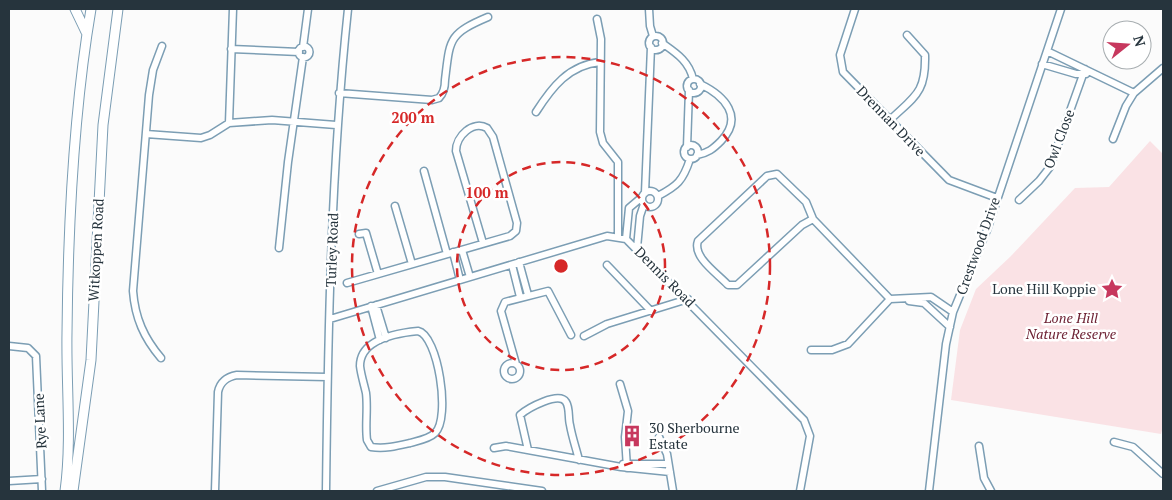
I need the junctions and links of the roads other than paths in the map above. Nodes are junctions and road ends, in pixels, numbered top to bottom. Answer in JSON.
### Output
{"nodes":[{"id":1,"x":76,"y":9,"type":"edge"},
{"id":2,"x":91,"y":9,"type":"edge"},
{"id":3,"x":118,"y":9,"type":"edge"},
{"id":4,"x":233,"y":9,"type":"edge"},
{"id":5,"x":308,"y":9,"type":"edge"},
{"id":6,"x":348,"y":9,"type":"edge"},
{"id":7,"x":649,"y":9,"type":"edge"},
{"id":8,"x":855,"y":9,"type":"edge"},
{"id":9,"x":1061,"y":9,"type":"edge"},
{"id":10,"x":488,"y":17,"type":"dead end"},
{"id":11,"x":597,"y":19,"type":"dead end"},
{"id":12,"x":87,"y":34,"type":"junction"},
{"id":13,"x":906,"y":35,"type":"dead end"},
{"id":14,"x":653,"y":36,"type":"junction"},
{"id":15,"x":662,"y":43,"type":"junction"},
{"id":16,"x":162,"y":46,"type":"dead end"},
{"id":17,"x":650,"y":47,"type":"junction"},
{"id":18,"x":231,"y":49,"type":"junction"},
{"id":19,"x":1047,"y":51,"type":"junction"},
{"id":20,"x":301,"y":52,"type":"junction"},
{"id":21,"x":600,"y":62,"type":"junction"},
{"id":22,"x":1042,"y":64,"type":"junction"},
{"id":23,"x":1163,"y":68,"type":"edge"},
{"id":24,"x":1086,"y":72,"type":"junction"},
{"id":25,"x":693,"y":79,"type":"junction"},
{"id":26,"x":700,"y":84,"type":"junction"},
{"id":27,"x":689,"y":90,"type":"junction"},
{"id":28,"x":339,"y":93,"type":"junction"},
{"id":29,"x":1134,"y":93,"type":"junction"},
{"id":30,"x":536,"y":112,"type":"dead end"},
{"id":31,"x":890,"y":120,"type":"junction"},
{"id":32,"x":294,"y":121,"type":"junction"},
{"id":33,"x":229,"y":123,"type":"junction"},
{"id":34,"x":336,"y":125,"type":"junction"},
{"id":35,"x":146,"y":134,"type":"junction"},
{"id":36,"x":1113,"y":139,"type":"dead end"},
{"id":37,"x":687,"y":147,"type":"junction"},
{"id":38,"x":697,"y":155,"type":"junction"},
{"id":39,"x":690,"y":159,"type":"junction"},
{"id":40,"x":424,"y":171,"type":"dead end"},
{"id":41,"x":644,"y":195,"type":"junction"},
{"id":42,"x":658,"y":196,"type":"junction"},
{"id":43,"x":996,"y":198,"type":"junction"},
{"id":44,"x":1019,"y":200,"type":"dead end"},
{"id":45,"x":644,"y":204,"type":"junction"},
{"id":46,"x":395,"y":206,"type":"dead end"},
{"id":47,"x":813,"y":219,"type":"junction"},
{"id":48,"x":627,"y":220,"type":"junction"},
{"id":49,"x":640,"y":222,"type":"junction"},
{"id":50,"x":359,"y":234,"type":"dead end"},
{"id":51,"x":618,"y":237,"type":"junction"},
{"id":52,"x":626,"y":239,"type":"junction"},
{"id":53,"x":483,"y":243,"type":"junction"},
{"id":54,"x":279,"y":248,"type":"dead end"},
{"id":55,"x":637,"y":248,"type":"junction"},
{"id":56,"x":462,"y":250,"type":"junction"},
{"id":57,"x":450,"y":253,"type":"junction"},
{"id":58,"x":519,"y":262,"type":"junction"},
{"id":59,"x":412,"y":264,"type":"junction"},
{"id":60,"x":607,"y":264,"type":"dead end"},
{"id":61,"x":512,"y":265,"type":"junction"},
{"id":62,"x":378,"y":274,"type":"junction"},
{"id":63,"x":470,"y":277,"type":"junction"},
{"id":64,"x":460,"y":280,"type":"junction"},
{"id":65,"x":346,"y":283,"type":"dead end"},
{"id":66,"x":528,"y":295,"type":"junction"},
{"id":67,"x":520,"y":297,"type":"junction"},
{"id":68,"x":890,"y":299,"type":"junction"},
{"id":69,"x":900,"y":299,"type":"junction"},
{"id":70,"x":688,"y":300,"type":"junction"},
{"id":71,"x":374,"y":306,"type":"junction"},
{"id":72,"x":651,"y":311,"type":"junction"},
{"id":73,"x":953,"y":312,"type":"junction"},
{"id":74,"x":330,"y":319,"type":"junction"},
{"id":75,"x":950,"y":327,"type":"junction"},
{"id":76,"x":571,"y":335,"type":"dead end"},
{"id":77,"x":584,"y":336,"type":"dead end"},
{"id":78,"x":383,"y":339,"type":"junction"},
{"id":79,"x":9,"y":346,"type":"edge"},
{"id":80,"x":812,"y":350,"type":"dead end"},
{"id":81,"x":161,"y":358,"type":"dead end"},
{"id":82,"x":516,"y":364,"type":"dead end"},
{"id":83,"x":327,"y":377,"type":"junction"},
{"id":84,"x":620,"y":384,"type":"dead end"},
{"id":85,"x":659,"y":437,"type":"dead end"},
{"id":86,"x":1114,"y":442,"type":"dead end"},
{"id":87,"x":980,"y":446,"type":"dead end"},
{"id":88,"x":494,"y":448,"type":"dead end"},
{"id":89,"x":528,"y":450,"type":"junction"},
{"id":90,"x":579,"y":460,"type":"junction"},
{"id":91,"x":668,"y":464,"type":"junction"},
{"id":92,"x":625,"y":466,"type":"junction"},
{"id":93,"x":670,"y":472,"type":"junction"},
{"id":94,"x":1163,"y":474,"type":"edge"},
{"id":95,"x":42,"y":479,"type":"junction"},
{"id":96,"x":9,"y":481,"type":"edge"},
{"id":97,"x":42,"y":491,"type":"edge"},
{"id":98,"x":65,"y":491,"type":"edge"},
{"id":99,"x":73,"y":491,"type":"edge"},
{"id":100,"x":216,"y":491,"type":"edge"},
{"id":101,"x":326,"y":491,"type":"edge"},
{"id":102,"x":377,"y":491,"type":"edge"},
{"id":103,"x":542,"y":491,"type":"edge"},
{"id":104,"x":672,"y":491,"type":"edge"},
{"id":105,"x":800,"y":491,"type":"edge"},
{"id":106,"x":929,"y":491,"type":"edge"},
{"id":107,"x":991,"y":491,"type":"edge"}],
"edges":[{"from":1,"to":12,"type":"main road"},
{"from":2,"to":12,"type":"main road","name":"Witkoppen Road"},
{"from":3,"to":99,"type":"main road","name":"Witkoppen Road"},
{"from":4,"to":18,"type":"street"},
{"from":5,"to":20,"type":"street"},
{"from":6,"to":28,"type":"street","name":"Turley Road"},
{"from":7,"to":14,"type":"street"},
{"from":8,"to":31,"type":"street","name":"Drennan Drive"},
{"from":9,"to":19,"type":"street","name":"Crestwood Drive"},
{"from":10,"to":28,"type":"street"},
{"from":11,"to":21,"type":"street"},
{"from":12,"to":98,"type":"main road","name":"Witkoppen Road"},
{"from":13,"to":31,"type":"street"},
{"from":14,"to":15,"type":"street"},
{"from":14,"to":17,"type":"street"},
{"from":15,"to":17,"type":"street"},
{"from":15,"to":25,"type":"street"},
{"from":16,"to":35,"type":"street"},
{"from":17,"to":41,"type":"street"},
{"from":18,"to":20,"type":"street"},
{"from":18,"to":33,"type":"street"},
{"from":19,"to":22,"type":"street","name":"Crestwood Drive"},
{"from":19,"to":24,"type":"street"},
{"from":20,"to":32,"type":"street"},
{"from":21,"to":30,"type":"street"},
{"from":21,"to":51,"type":"street"},
{"from":22,"to":24,"type":"street"},
{"from":22,"to":43,"type":"street","name":"Crestwood Drive"},
{"from":23,"to":29,"type":"street"},
{"from":24,"to":29,"type":"street"},
{"from":24,"to":44,"type":"street","name":"Owl Close"},
{"from":25,"to":26,"type":"street"},
{"from":25,"to":27,"type":"street"},
{"from":26,"to":27,"type":"street"},
{"from":26,"to":38,"type":"street"},
{"from":27,"to":37,"type":"street"},
{"from":28,"to":34,"type":"street","name":"Turley Road"},
{"from":29,"to":36,"type":"street"},
{"from":31,"to":43,"type":"street","name":"Drennan Drive"},
{"from":32,"to":33,"type":"street"},
{"from":32,"to":34,"type":"street"},
{"from":32,"to":54,"type":"street"},
{"from":33,"to":35,"type":"street"},
{"from":34,"to":74,"type":"street","name":"Turley Road"},
{"from":35,"to":81,"type":"street"},
{"from":37,"to":38,"type":"street"},
{"from":37,"to":39,"type":"street"},
{"from":38,"to":39,"type":"street"},
{"from":39,"to":42,"type":"street"},
{"from":40,"to":57,"type":"street"},
{"from":41,"to":42,"type":"street"},
{"from":41,"to":45,"type":"street"},
{"from":41,"to":48,"type":"street"},
{"from":42,"to":45,"type":"street"},
{"from":43,"to":73,"type":"street","name":"Crestwood Drive"},
{"from":45,"to":49,"type":"street"},
{"from":46,"to":59,"type":"street"},
{"from":47,"to":47,"type":"street"},
{"from":47,"to":68,"type":"street"},
{"from":48,"to":49,"type":"street"},
{"from":48,"to":52,"type":"street"},
{"from":49,"to":55,"type":"street"},
{"from":50,"to":62,"type":"street"},
{"from":51,"to":52,"type":"street","name":"Dennis Road"},
{"from":51,"to":58,"type":"street","name":"Dennis Road"},
{"from":52,"to":55,"type":"street","name":"Dennis Road"},
{"from":53,"to":53,"type":"street"},
{"from":53,"to":56,"type":"street"},
{"from":55,"to":70,"type":"street","name":"Dennis Road"},
{"from":56,"to":57,"type":"street"},
{"from":56,"to":63,"type":"street"},
{"from":57,"to":59,"type":"street"},
{"from":57,"to":64,"type":"street"},
{"from":58,"to":61,"type":"street","name":"Dennis Road"},
{"from":58,"to":66,"type":"street"},
{"from":59,"to":62,"type":"street"},
{"from":60,"to":72,"type":"street"},
{"from":61,"to":63,"type":"street","name":"Dennis Road"},
{"from":61,"to":67,"type":"street"},
{"from":62,"to":65,"type":"street"},
{"from":63,"to":64,"type":"street","name":"Dennis Road"},
{"from":64,"to":71,"type":"street","name":"Dennis Road"},
{"from":66,"to":67,"type":"street"},
{"from":66,"to":76,"type":"street"},
{"from":67,"to":82,"type":"street"},
{"from":68,"to":69,"type":"street"},
{"from":68,"to":80,"type":"street"},
{"from":69,"to":73,"type":"street"},
{"from":69,"to":75,"type":"street"},
{"from":70,"to":72,"type":"street"},
{"from":70,"to":105,"type":"street","name":"Dennis Road"},
{"from":71,"to":74,"type":"street","name":"Dennis Road"},
{"from":71,"to":78,"type":"street"},
{"from":72,"to":77,"type":"street"},
{"from":73,"to":75,"type":"street","name":"Crestwood Drive"},
{"from":74,"to":83,"type":"street","name":"Turley Road"},
{"from":75,"to":106,"type":"street","name":"Crestwood Drive"},
{"from":78,"to":78,"type":"street"},
{"from":79,"to":95,"type":"street","name":"Rye Lane"},
{"from":83,"to":100,"type":"street"},
{"from":83,"to":101,"type":"street","name":"Turley Road"},
{"from":84,"to":92,"type":"street"},
{"from":85,"to":91,"type":"street"},
{"from":86,"to":94,"type":"street"},
{"from":87,"to":107,"type":"street"},
{"from":88,"to":89,"type":"street"},
{"from":89,"to":90,"type":"street"},
{"from":89,"to":90,"type":"street"},
{"from":90,"to":92,"type":"street"},
{"from":91,"to":92,"type":"street"},
{"from":91,"to":93,"type":"street"},
{"from":92,"to":93,"type":"street"},
{"from":93,"to":104,"type":"street"},
{"from":95,"to":96,"type":"street"},
{"from":95,"to":97,"type":"street","name":"Rye Lane"},
{"from":102,"to":103,"type":"street"}]}
